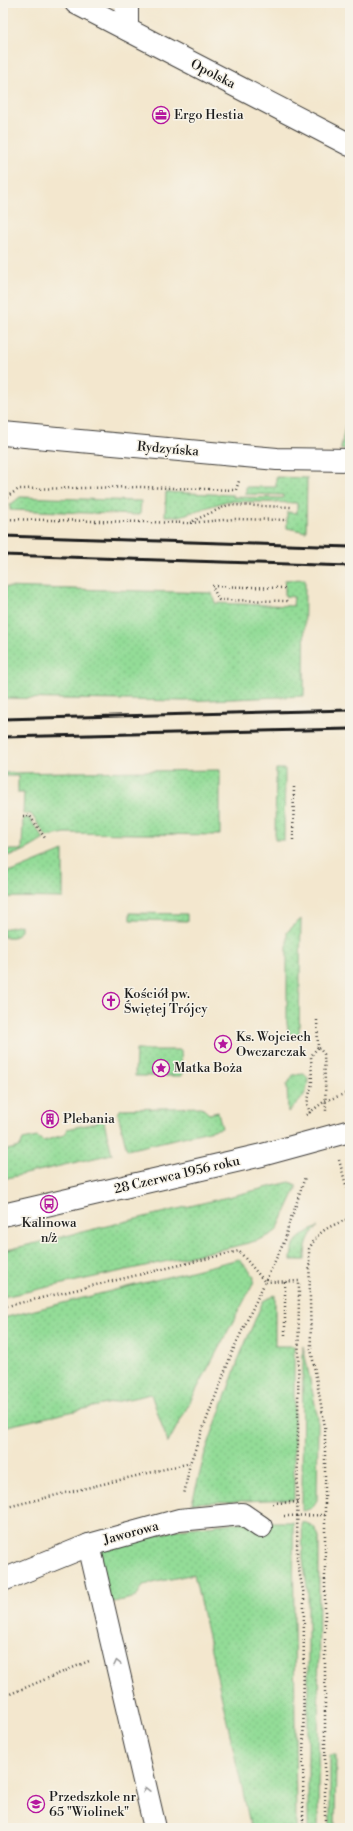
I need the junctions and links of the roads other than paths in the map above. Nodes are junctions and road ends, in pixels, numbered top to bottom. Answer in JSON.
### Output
{"nodes":[{"id":1,"x":76,"y":3,"type":"edge"},
{"id":2,"x":127,"y":3,"type":"edge"},
{"id":3,"x":128,"y":29,"type":"junction"},
{"id":4,"x":350,"y":145,"type":"edge"},
{"id":5,"x":3,"y":434,"type":"edge"},
{"id":6,"x":341,"y":460,"type":"edge"},
{"id":7,"x":350,"y":1131,"type":"edge"},
{"id":8,"x":3,"y":1215,"type":"edge"},
{"id":9,"x":261,"y":1527,"type":"dead end"},
{"id":10,"x":89,"y":1544,"type":"junction"},
{"id":11,"x":3,"y":1580,"type":"edge"},
{"id":12,"x":155,"y":1828,"type":"edge"}],
"edges":[{"from":1,"to":3,"type":"street","name":"Opolska"},
{"from":2,"to":3,"type":"street"},
{"from":3,"to":4,"type":"street","name":"Opolska"},
{"from":5,"to":6,"type":"street","name":"Rydzyńska"},
{"from":7,"to":8,"type":"street","name":"28 Czerwca 1956 roku"},
{"from":9,"to":10,"type":"street","name":"Jaworowa"},
{"from":10,"to":11,"type":"street","name":"Jaworowa"},
{"from":12,"to":10,"type":"street","one_way":true}]}
